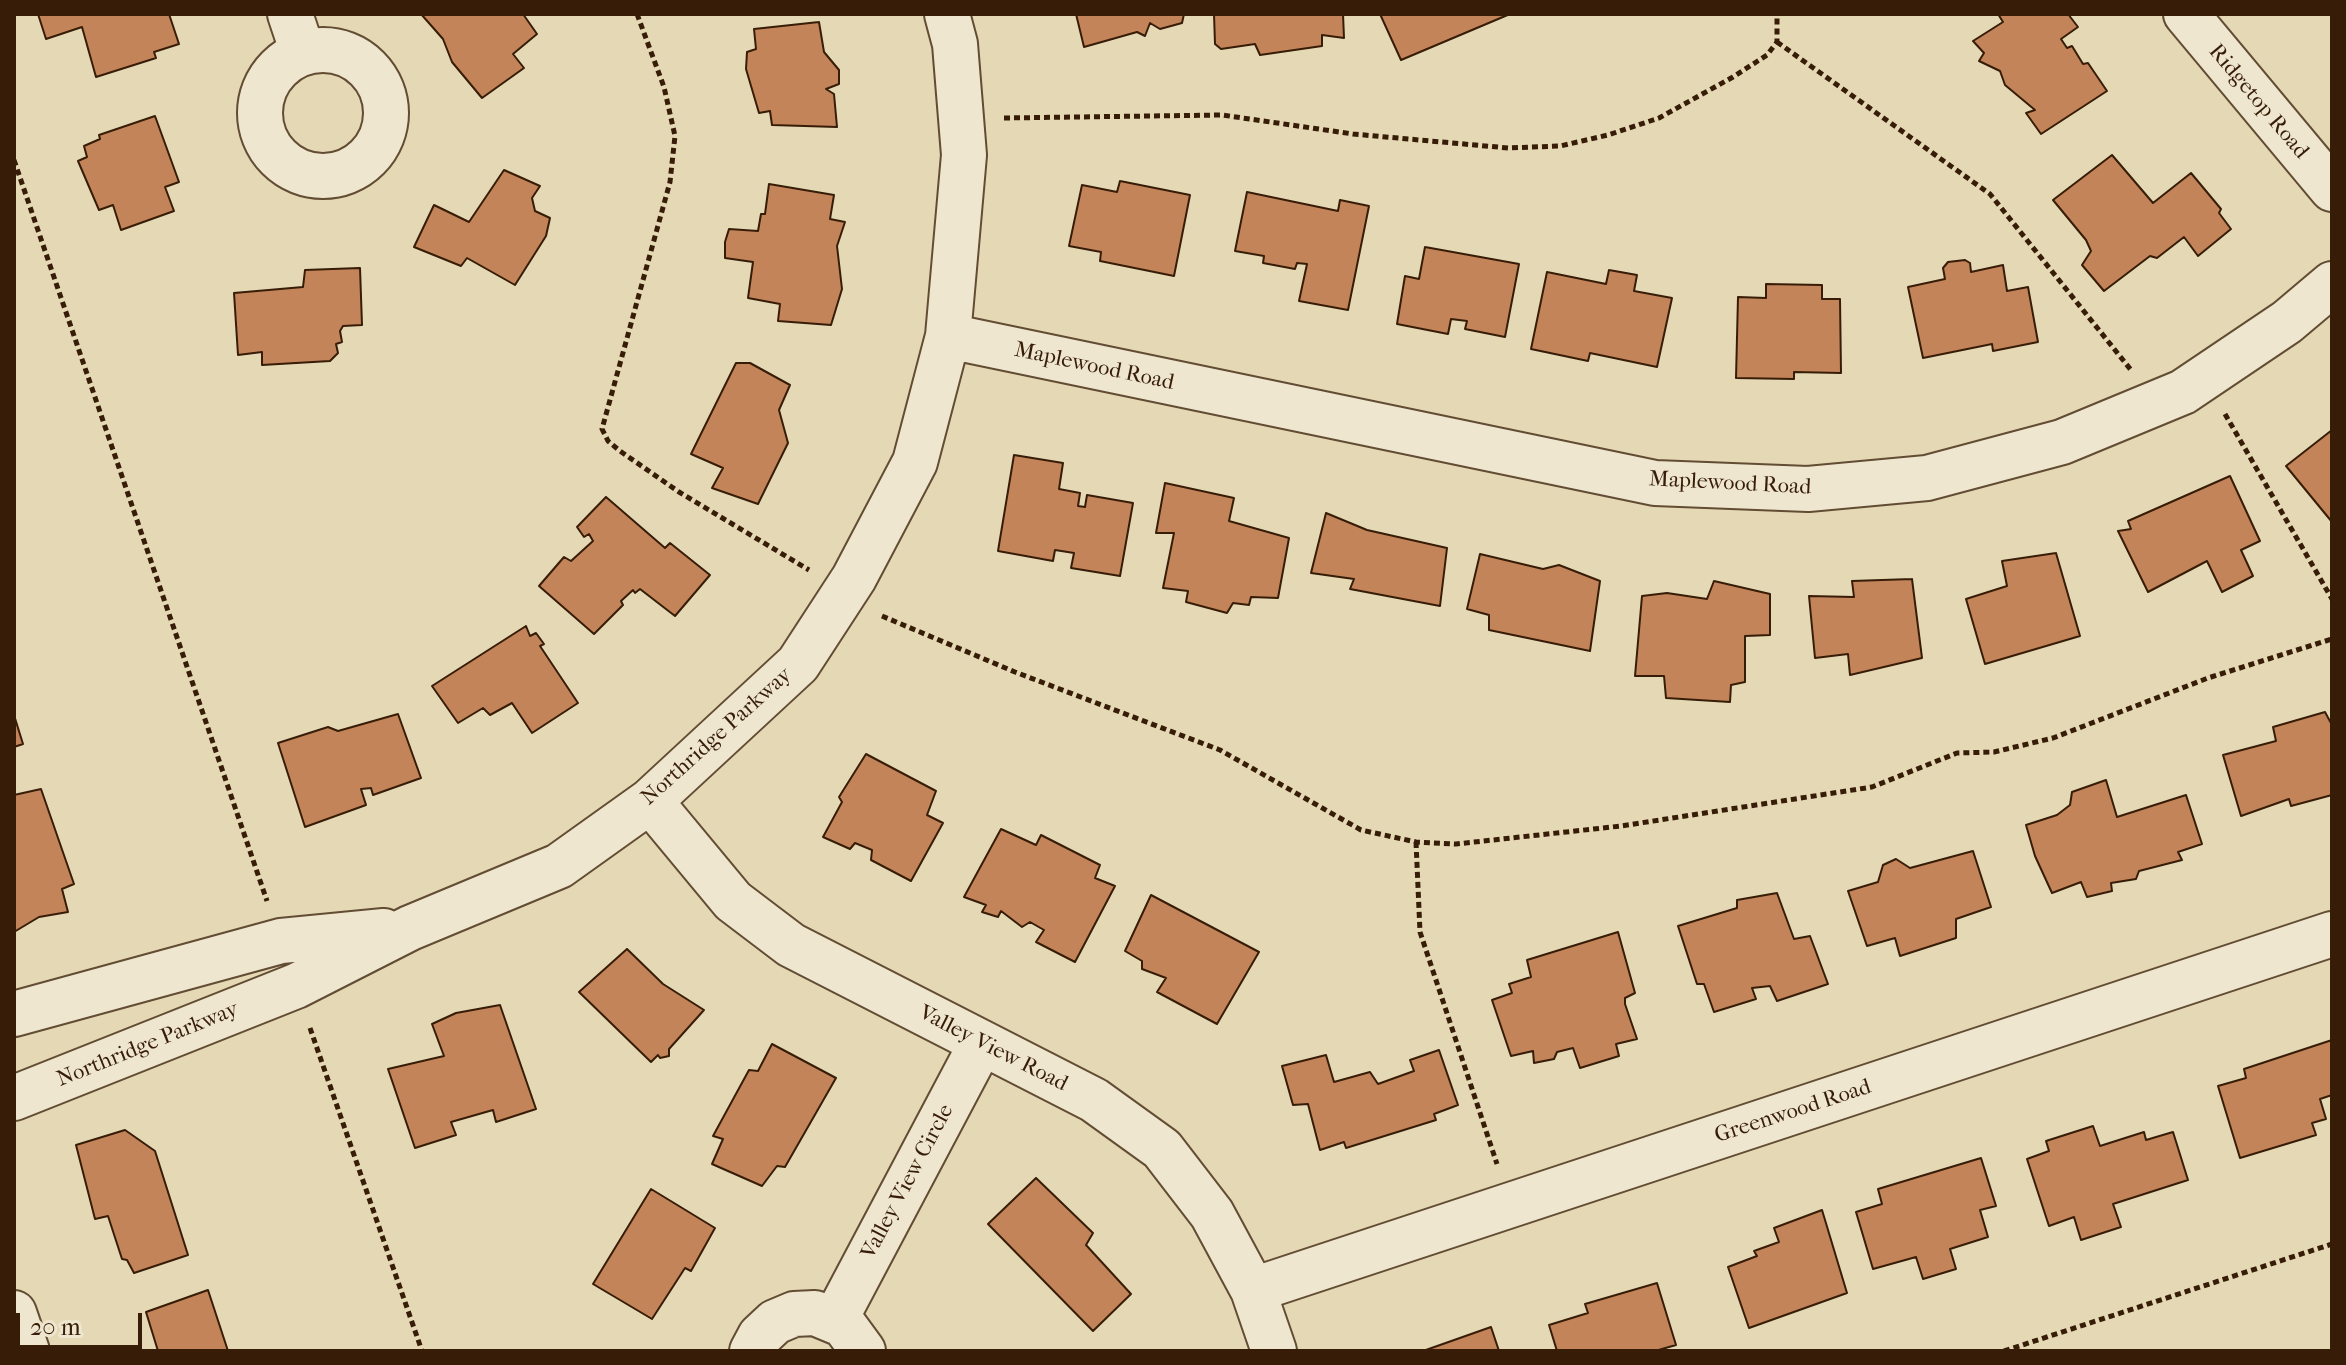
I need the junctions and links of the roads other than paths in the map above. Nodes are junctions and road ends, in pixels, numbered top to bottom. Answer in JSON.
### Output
{"nodes":[{"id":1,"x":947,"y":14,"type":"edge"},
{"id":2,"x":2186,"y":14,"type":"edge"},
{"id":3,"x":2332,"y":189,"type":"edge"},
{"id":4,"x":2332,"y":284,"type":"edge"},
{"id":5,"x":948,"y":336,"type":"junction"},
{"id":6,"x":650,"y":801,"type":"junction"},
{"id":7,"x":410,"y":928,"type":"junction"},
{"id":8,"x":2332,"y":934,"type":"edge"},
{"id":9,"x":14,"y":1014,"type":"edge"},
{"id":10,"x":981,"y":1044,"type":"junction"},
{"id":11,"x":14,"y":1098,"type":"edge"},
{"id":12,"x":1253,"y":1290,"type":"junction"},
{"id":13,"x":14,"y":1313,"type":"edge"},
{"id":14,"x":849,"y":1335,"type":"edge"},
{"id":15,"x":27,"y":1351,"type":"edge"},
{"id":16,"x":752,"y":1351,"type":"edge"},
{"id":17,"x":1274,"y":1351,"type":"edge"}],
"edges":[{"from":1,"to":5,"type":"street","name":"Northridge Parkway"},
{"from":2,"to":3,"type":"street","name":"Ridgetop Road"},
{"from":4,"to":5,"type":"street","name":"Maplewood Road"},
{"from":5,"to":6,"type":"street","name":"Northridge Parkway"},
{"from":6,"to":7,"type":"street","name":"Northridge Parkway"},
{"from":6,"to":10,"type":"street","name":"Valley View Road"},
{"from":7,"to":9,"type":"street","name":"Northridge Parkway"},
{"from":7,"to":11,"type":"street","name":"Northridge Parkway"},
{"from":8,"to":12,"type":"street","name":"Greenwood Road"},
{"from":10,"to":12,"type":"street","name":"Valley View Road"},
{"from":10,"to":14,"type":"street","name":"Valley View Circle"},
{"from":12,"to":17,"type":"street","name":"Valley View Road"},
{"from":13,"to":15,"type":"street"},
{"from":14,"to":16,"type":"street","name":"Valley View Circle"}]}
